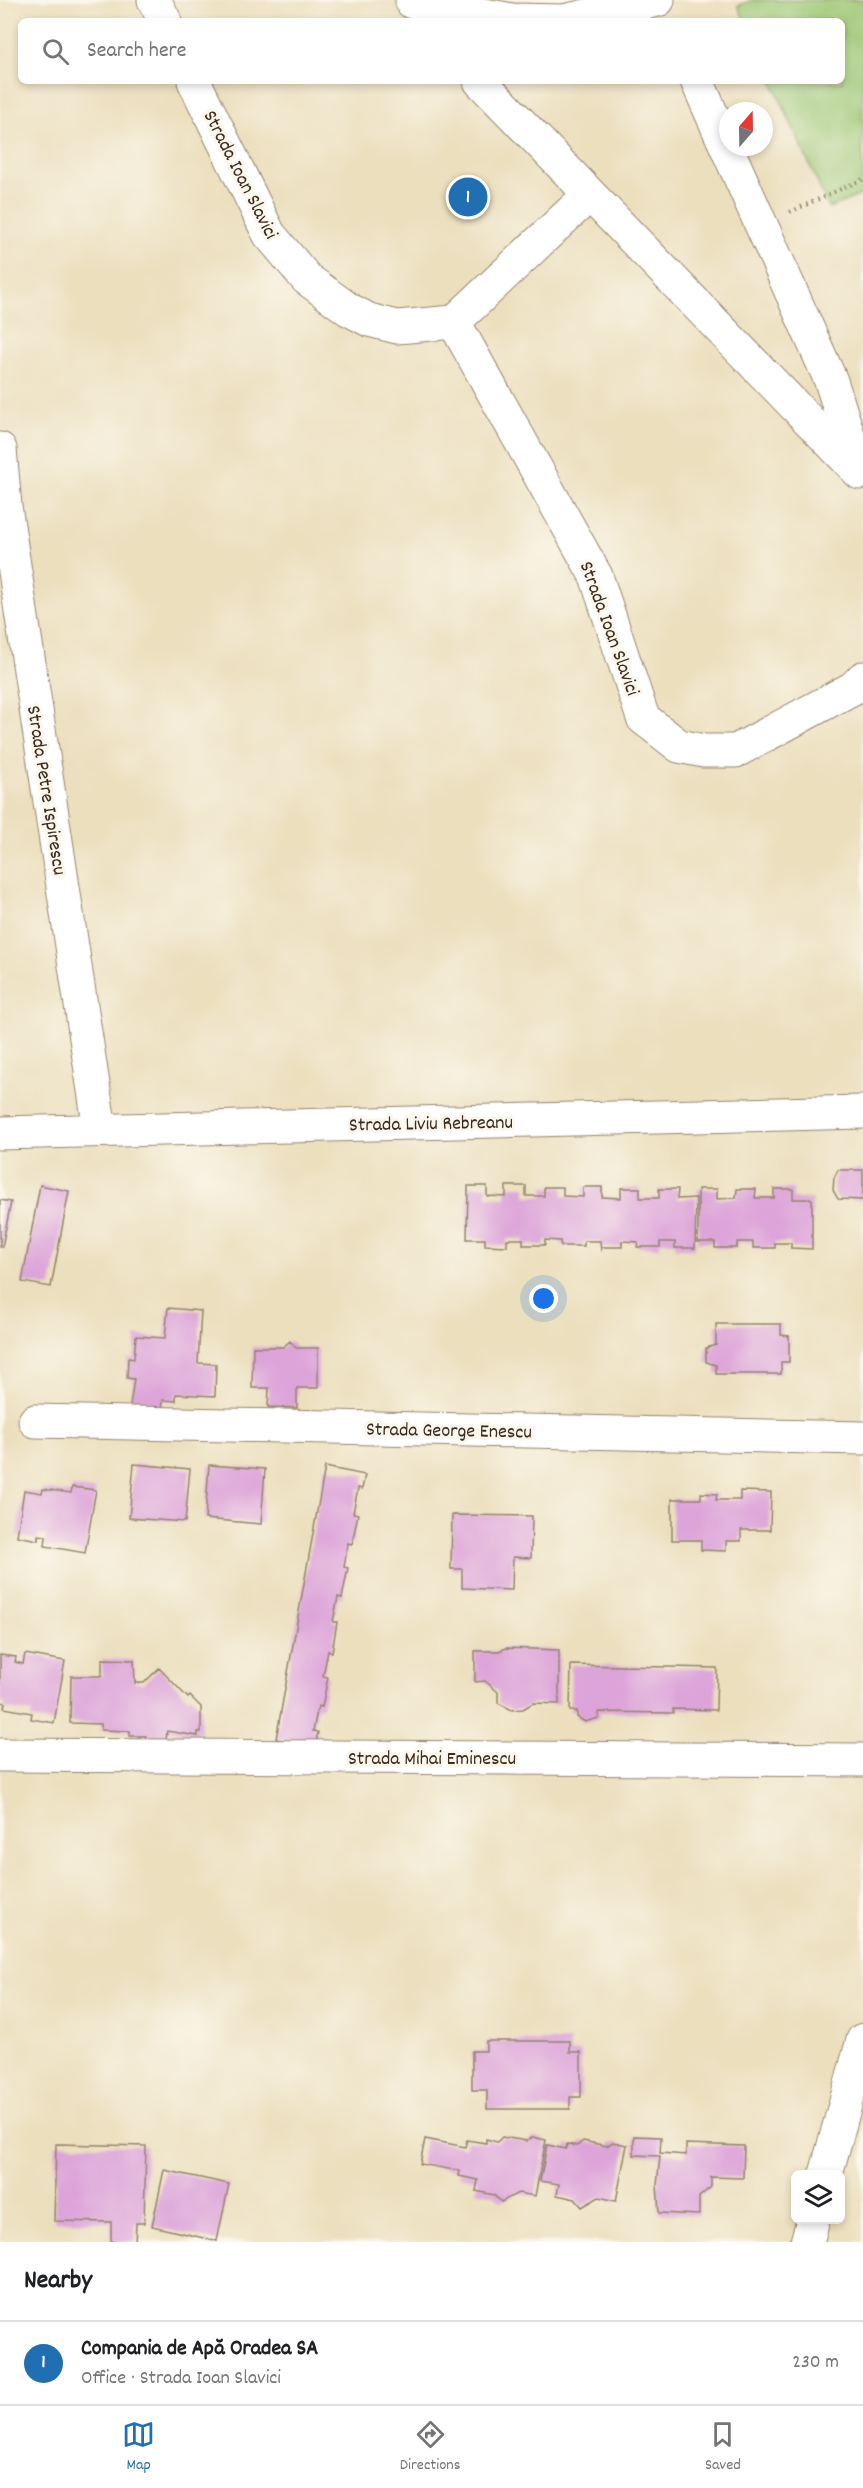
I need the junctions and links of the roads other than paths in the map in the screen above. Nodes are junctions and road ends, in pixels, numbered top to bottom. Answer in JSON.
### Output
{"nodes":[{"id":1,"x":154,"y":0,"type":"edge"},
{"id":2,"x":659,"y":0,"type":"edge"},
{"id":3,"x":416,"y":8,"type":"edge"},
{"id":4,"x":163,"y":18,"type":"edge"},
{"id":5,"x":496,"y":18,"type":"edge"},
{"id":6,"x":576,"y":18,"type":"edge"},
{"id":7,"x":668,"y":18,"type":"edge"},
{"id":8,"x":195,"y":84,"type":"edge"},
{"id":9,"x":483,"y":84,"type":"edge"},
{"id":10,"x":698,"y":84,"type":"edge"},
{"id":11,"x":589,"y":195,"type":"junction"},
{"id":12,"x":454,"y":322,"type":"junction"},
{"id":13,"x":0,"y":449,"type":"edge"},
{"id":14,"x":862,"y":477,"type":"edge"},
{"id":15,"x":863,"y":678,"type":"edge"},
{"id":16,"x":863,"y":1112,"type":"edge"},
{"id":17,"x":100,"y":1130,"type":"junction"},
{"id":18,"x":0,"y":1133,"type":"edge"},
{"id":19,"x":35,"y":1420,"type":"dead end"},
{"id":20,"x":863,"y":1438,"type":"edge"},
{"id":21,"x":0,"y":1755,"type":"edge"},
{"id":22,"x":863,"y":1760,"type":"edge"},
{"id":23,"x":863,"y":2040,"type":"edge"},
{"id":24,"x":827,"y":2170,"type":"edge"},
{"id":25,"x":812,"y":2224,"type":"edge"},
{"id":26,"x":807,"y":2242,"type":"edge"}],
"edges":[{"from":1,"to":4,"type":"street"},
{"from":2,"to":6,"type":"street"},
{"from":2,"to":7,"type":"street"},
{"from":3,"to":5,"type":"street"},
{"from":8,"to":12,"type":"street","name":"Strada Ioan Slavici"},
{"from":9,"to":11,"type":"street"},
{"from":10,"to":14,"type":"street"},
{"from":11,"to":12,"type":"street"},
{"from":11,"to":14,"type":"street"},
{"from":12,"to":15,"type":"street","name":"Strada Ioan Slavici"},
{"from":13,"to":17,"type":"street","name":"Strada Petre Ispirescu"},
{"from":16,"to":17,"type":"street","name":"Strada Liviu Rebreanu"},
{"from":17,"to":18,"type":"street","name":"Strada Liviu Rebreanu"},
{"from":19,"to":20,"type":"street","name":"Strada George Enescu"},
{"from":21,"to":22,"type":"street","name":"Strada Mihai Eminescu"},
{"from":23,"to":24,"type":"street"},
{"from":25,"to":26,"type":"street"}]}
